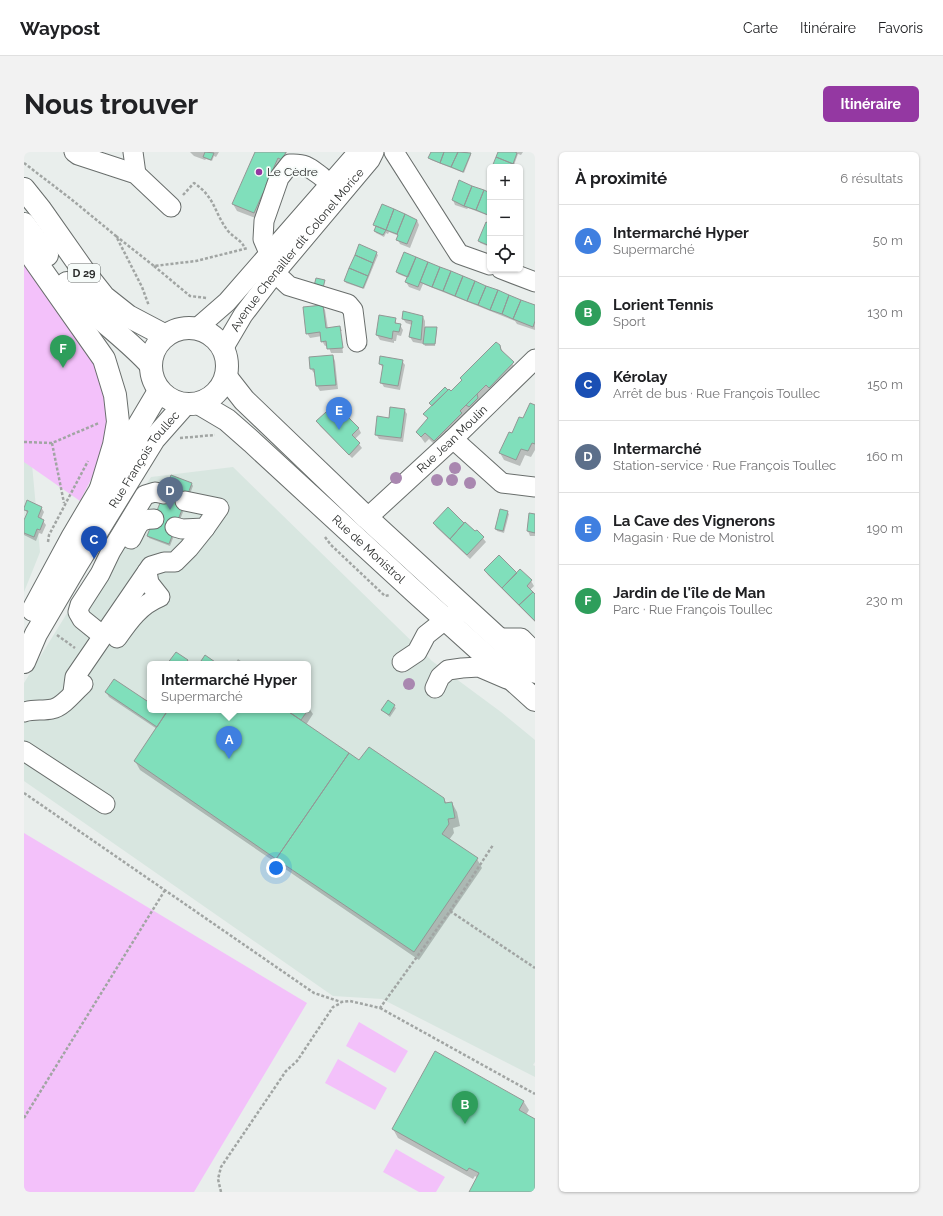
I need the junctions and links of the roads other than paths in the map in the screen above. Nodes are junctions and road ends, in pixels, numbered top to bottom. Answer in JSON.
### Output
{"nodes":[{"id":1,"x":74,"y":152,"type":"edge"},
{"id":2,"x":133,"y":152,"type":"edge"},
{"id":3,"x":305,"y":152,"type":"edge"},
{"id":4,"x":358,"y":152,"type":"edge"},
{"id":5,"x":374,"y":152,"type":"edge"},
{"id":6,"x":394,"y":152,"type":"edge"},
{"id":7,"x":136,"y":174,"type":"junction"},
{"id":8,"x":326,"y":180,"type":"junction"},
{"id":9,"x":24,"y":190,"type":"edge"},
{"id":10,"x":171,"y":207,"type":"road end"},
{"id":11,"x":24,"y":224,"type":"edge"},
{"id":12,"x":24,"y":245,"type":"edge"},
{"id":13,"x":266,"y":246,"type":"junction"},
{"id":14,"x":487,"y":264,"type":"edge"},
{"id":15,"x":510,"y":272,"type":"edge"},
{"id":16,"x":275,"y":273,"type":"junction"},
{"id":17,"x":535,"y":280,"type":"edge"},
{"id":18,"x":196,"y":329,"type":"junction"},
{"id":19,"x":158,"y":332,"type":"junction"},
{"id":20,"x":357,"y":342,"type":"dead end"},
{"id":21,"x":223,"y":349,"type":"junction"},
{"id":22,"x":535,"y":359,"type":"edge"},
{"id":23,"x":150,"y":364,"type":"junction"},
{"id":24,"x":226,"y":377,"type":"junction"},
{"id":25,"x":159,"y":392,"type":"junction"},
{"id":26,"x":192,"y":404,"type":"junction"},
{"id":27,"x":453,"y":438,"type":"junction"},
{"id":28,"x":535,"y":487,"type":"edge"},
{"id":29,"x":101,"y":488,"type":"junction"},
{"id":30,"x":164,"y":494,"type":"dead end"},
{"id":31,"x":185,"y":501,"type":"dead end"},
{"id":32,"x":367,"y":518,"type":"junction"},
{"id":33,"x":154,"y":519,"type":"dead end"},
{"id":34,"x":175,"y":527,"type":"dead end"},
{"id":35,"x":205,"y":528,"type":"junction"},
{"id":36,"x":147,"y":572,"type":"junction"},
{"id":37,"x":100,"y":574,"type":"junction"},
{"id":38,"x":422,"y":598,"type":"junction"},
{"id":39,"x":477,"y":618,"type":"junction"},
{"id":40,"x":446,"y":619,"type":"junction"},
{"id":41,"x":24,"y":626,"type":"edge"},
{"id":42,"x":426,"y":635,"type":"junction"},
{"id":43,"x":103,"y":636,"type":"junction"},
{"id":44,"x":498,"y":638,"type":"junction"},
{"id":45,"x":535,"y":652,"type":"edge"},
{"id":46,"x":24,"y":662,"type":"edge"},
{"id":47,"x":402,"y":662,"type":"dead end"},
{"id":48,"x":535,"y":672,"type":"edge"},
{"id":49,"x":516,"y":682,"type":"junction"},
{"id":50,"x":435,"y":688,"type":"dead end"},
{"id":51,"x":73,"y":692,"type":"junction"},
{"id":52,"x":535,"y":700,"type":"edge"},
{"id":53,"x":24,"y":712,"type":"edge"},
{"id":54,"x":24,"y":750,"type":"edge"},
{"id":55,"x":105,"y":804,"type":"dead end"}],
"edges":[{"from":1,"to":7,"type":"street"},
{"from":2,"to":7,"type":"street"},
{"from":3,"to":8,"type":"street"},
{"from":4,"to":8,"type":"street","name":"Avenue Chenailler dit Colonel Morice"},
{"from":5,"to":16,"type":"street","name":"Avenue Chenailler dit Colonel Morice"},
{"from":6,"to":14,"type":"street"},
{"from":7,"to":10,"type":"street"},
{"from":8,"to":13,"type":"street","name":"Avenue Chenailler dit Colonel Morice"},
{"from":8,"to":13,"type":"street"},
{"from":9,"to":19,"type":"main road","number":"D 29"},
{"from":11,"to":23,"type":"main road","number":"D 29"},
{"from":12,"to":29,"type":"main road"},
{"from":13,"to":18,"type":"street","name":"Avenue Chenailler dit Colonel Morice"},
{"from":15,"to":17,"type":"street"},
{"from":16,"to":20,"type":"street"},
{"from":16,"to":21,"type":"street","name":"Avenue Chenailler dit Colonel Morice"},
{"from":18,"to":19,"type":"main road"},
{"from":18,"to":21,"type":"main road"},
{"from":19,"to":23,"type":"main road"},
{"from":21,"to":24,"type":"main road"},
{"from":22,"to":27,"type":"street","name":"Rue Jean Moulin"},
{"from":23,"to":25,"type":"main road"},
{"from":24,"to":26,"type":"main road"},
{"from":24,"to":32,"type":"main road","name":"Rue de Monistrol"},
{"from":25,"to":26,"type":"main road"},
{"from":25,"to":29,"type":"main road","name":"Rue François Toullec"},
{"from":26,"to":38,"type":"main road","name":"Rue de Monistrol"},
{"from":26,"to":46,"type":"main road","name":"Rue François Toullec"},
{"from":27,"to":28,"type":"street"},
{"from":27,"to":32,"type":"street","name":"Rue Jean Moulin"},
{"from":29,"to":41,"type":"main road","name":"Rue François Toullec"},
{"from":30,"to":37,"type":"street"},
{"from":31,"to":35,"type":"street"},
{"from":32,"to":39,"type":"main road","name":"Rue de Monistrol"},
{"from":33,"to":37,"type":"street"},
{"from":34,"to":35,"type":"street"},
{"from":35,"to":36,"type":"street"},
{"from":36,"to":43,"type":"street"},
{"from":36,"to":51,"type":"street"},
{"from":37,"to":43,"type":"street"},
{"from":38,"to":40,"type":"main road","name":"Rue de Monistrol"},
{"from":38,"to":42,"type":"street"},
{"from":39,"to":40,"type":"street"},
{"from":39,"to":44,"type":"main road","name":"Rue de Monistrol"},
{"from":40,"to":42,"type":"street"},
{"from":40,"to":49,"type":"main road","name":"Rue de Monistrol"},
{"from":42,"to":47,"type":"street"},
{"from":43,"to":51,"type":"street"},
{"from":44,"to":45,"type":"street"},
{"from":44,"to":48,"type":"main road","name":"Rue de Monistrol"},
{"from":49,"to":50,"type":"street"},
{"from":49,"to":52,"type":"main road","name":"Rue de Monistrol"},
{"from":51,"to":53,"type":"street"},
{"from":54,"to":55,"type":"street"}]}
